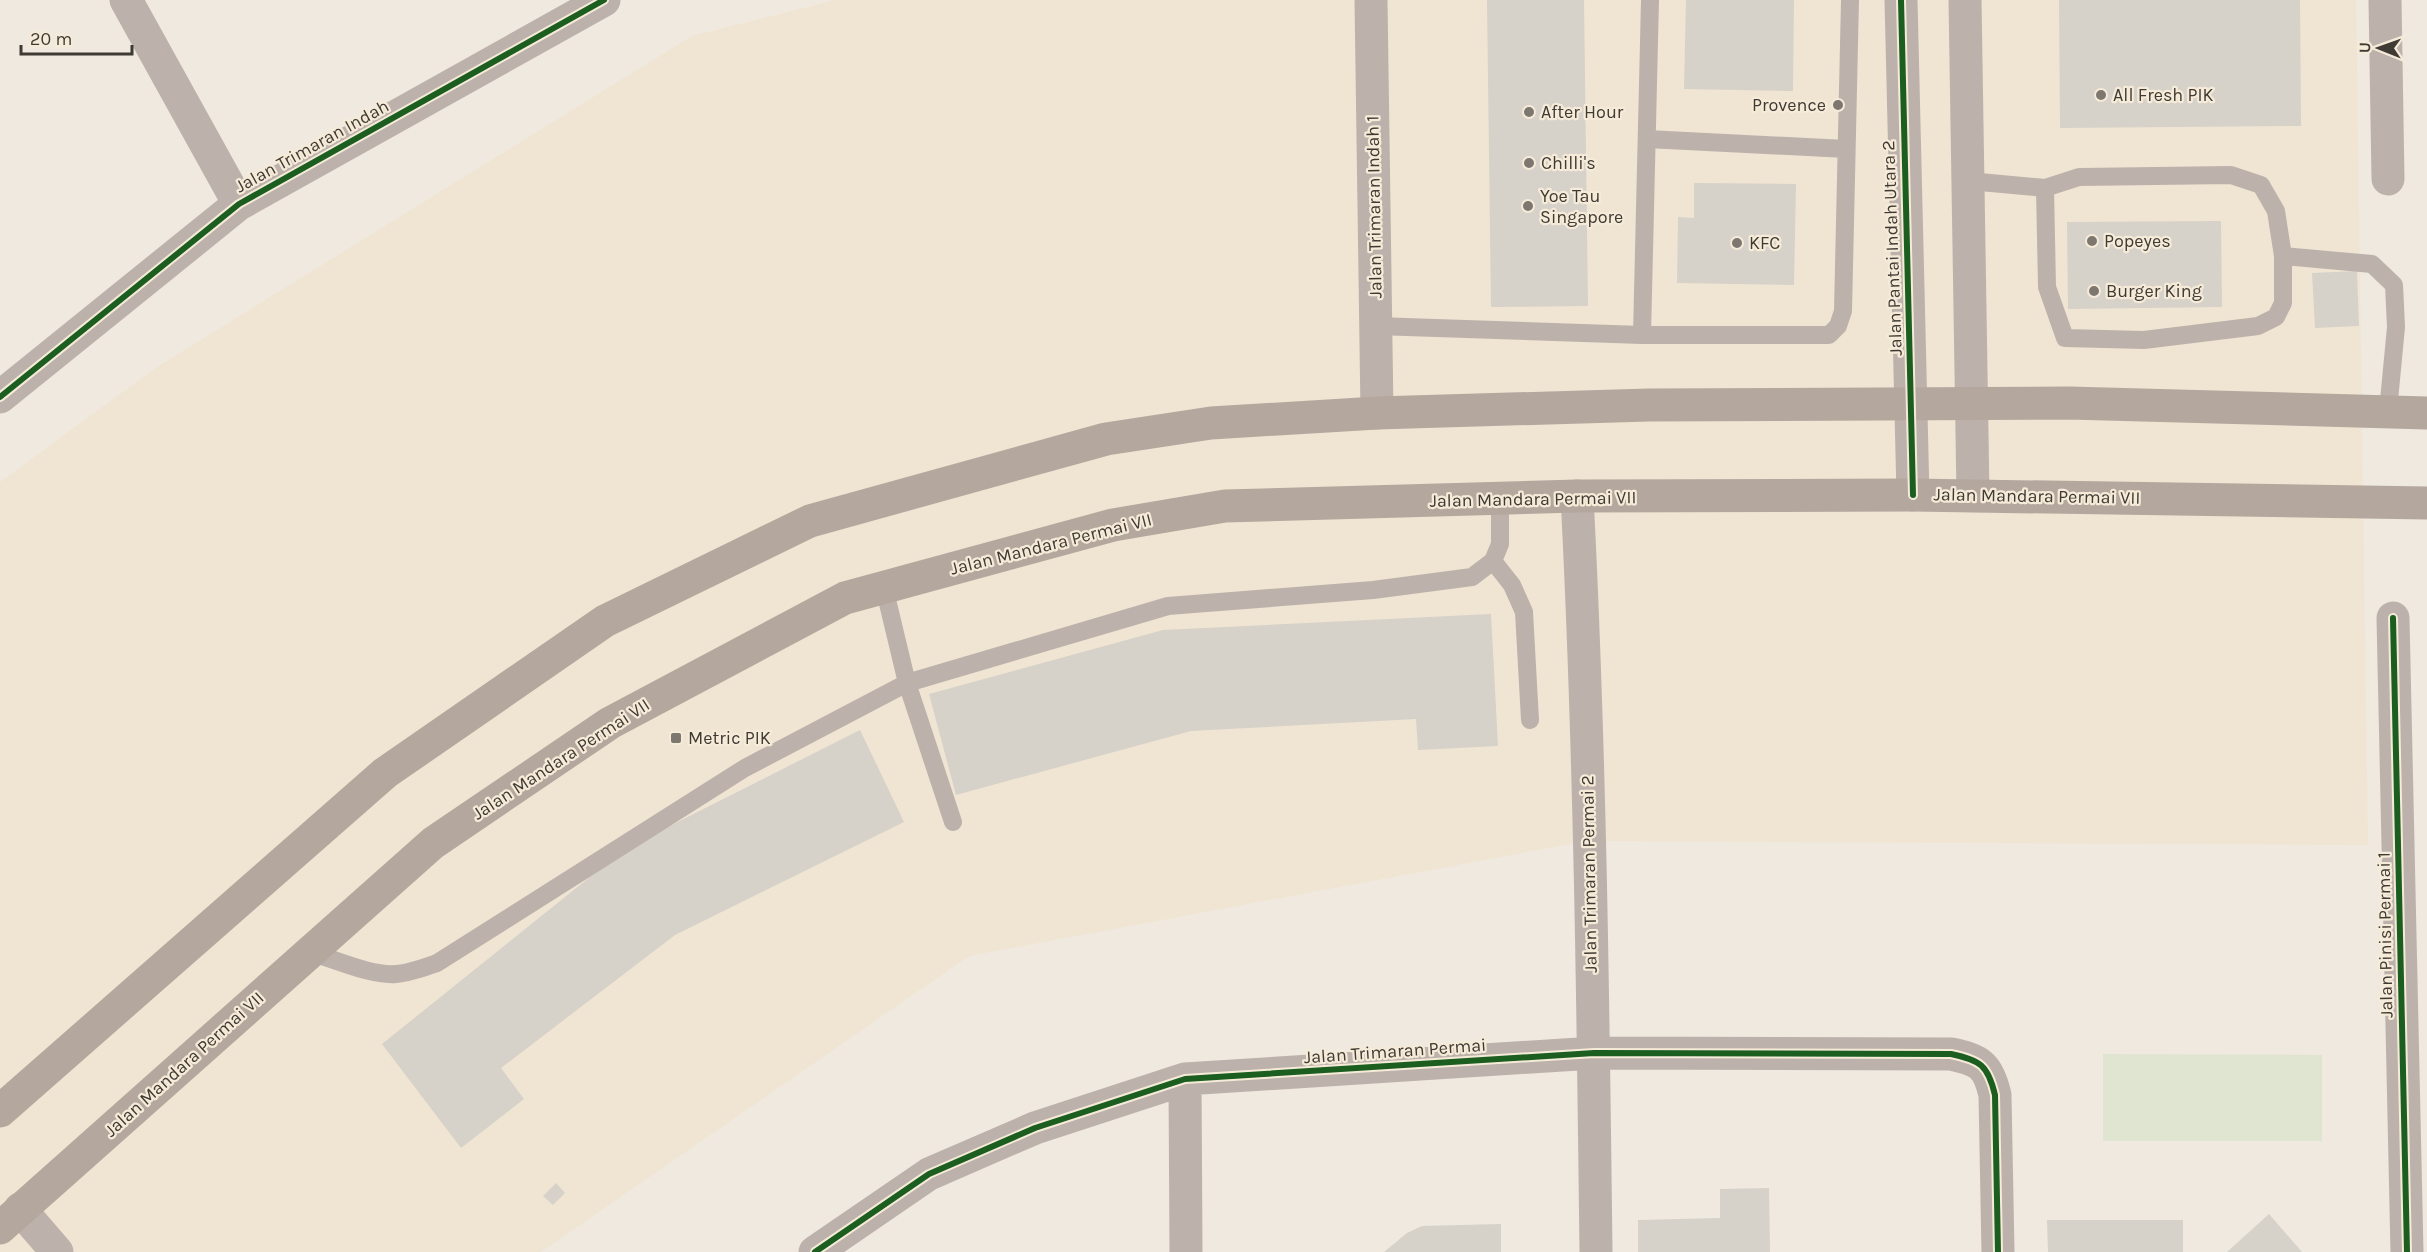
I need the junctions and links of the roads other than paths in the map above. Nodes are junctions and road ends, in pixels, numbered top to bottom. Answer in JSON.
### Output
{"nodes":[{"id":1,"x":126,"y":0,"type":"edge"},
{"id":2,"x":604,"y":0,"type":"edge"},
{"id":3,"x":1371,"y":0,"type":"edge"},
{"id":4,"x":1650,"y":0,"type":"edge"},
{"id":5,"x":1850,"y":0,"type":"edge"},
{"id":6,"x":1901,"y":0,"type":"edge"},
{"id":7,"x":1965,"y":0,"type":"edge"},
{"id":8,"x":2385,"y":0,"type":"edge"},
{"id":9,"x":1647,"y":139,"type":"junction"},
{"id":10,"x":1846,"y":149,"type":"junction"},
{"id":11,"x":2388,"y":179,"type":"dead end"},
{"id":12,"x":1969,"y":181,"type":"junction"},
{"id":13,"x":2045,"y":188,"type":"junction"},
{"id":14,"x":239,"y":204,"type":"junction"},
{"id":15,"x":2283,"y":256,"type":"junction"},
{"id":16,"x":1376,"y":326,"type":"junction"},
{"id":17,"x":1642,"y":335,"type":"junction"},
{"id":18,"x":0,"y":397,"type":"edge"},
{"id":19,"x":1911,"y":405,"type":"junction"},
{"id":20,"x":1972,"y":405,"type":"junction"},
{"id":21,"x":2388,"y":411,"type":"junction"},
{"id":22,"x":1377,"y":413,"type":"junction"},
{"id":23,"x":2427,"y":414,"type":"edge"},
{"id":24,"x":1913,"y":495,"type":"junction"},
{"id":25,"x":1972,"y":495,"type":"junction"},
{"id":26,"x":1577,"y":496,"type":"junction"},
{"id":27,"x":1500,"y":499,"type":"junction"},
{"id":28,"x":2427,"y":503,"type":"edge"},
{"id":29,"x":1493,"y":561,"type":"junction"},
{"id":30,"x":884,"y":587,"type":"junction"},
{"id":31,"x":2393,"y":618,"type":"dead end"},
{"id":32,"x":907,"y":683,"type":"junction"},
{"id":33,"x":1530,"y":720,"type":"dead end"},
{"id":34,"x":953,"y":822,"type":"dead end"},
{"id":35,"x":309,"y":952,"type":"junction"},
{"id":36,"x":1594,"y":1053,"type":"junction"},
{"id":37,"x":1185,"y":1079,"type":"junction"},
{"id":38,"x":0,"y":1111,"type":"edge"},
{"id":39,"x":10,"y":1218,"type":"edge"},
{"id":40,"x":57,"y":1252,"type":"edge"},
{"id":41,"x":815,"y":1252,"type":"edge"},
{"id":42,"x":1186,"y":1252,"type":"edge"},
{"id":43,"x":1596,"y":1252,"type":"edge"},
{"id":44,"x":1998,"y":1252,"type":"edge"},
{"id":45,"x":2407,"y":1252,"type":"edge"}],
"edges":[{"from":1,"to":14,"type":"street"},
{"from":2,"to":14,"type":"street","name":"Jalan Trimaran Indah"},
{"from":3,"to":16,"type":"street","name":"Jalan Trimaran Indah 1"},
{"from":4,"to":9,"type":"lane"},
{"from":5,"to":10,"type":"lane"},
{"from":6,"to":19,"type":"street","name":"Jalan Pantai Indah Utara 2"},
{"from":7,"to":12,"type":"street"},
{"from":8,"to":11,"type":"street"},
{"from":9,"to":10,"type":"lane"},
{"from":9,"to":17,"type":"lane"},
{"from":10,"to":17,"type":"lane"},
{"from":12,"to":13,"type":"lane"},
{"from":12,"to":20,"type":"street"},
{"from":13,"to":15,"type":"lane"},
{"from":13,"to":15,"type":"lane"},
{"from":14,"to":18,"type":"street","name":"Jalan Trimaran Indah"},
{"from":15,"to":21,"type":"lane"},
{"from":16,"to":17,"type":"lane"},
{"from":16,"to":22,"type":"street","name":"Jalan Trimaran Indah 1"},
{"from":19,"to":20,"type":"main road"},
{"from":19,"to":22,"type":"main road"},
{"from":19,"to":24,"type":"street","name":"Jalan Pantai Indah Utara 2"},
{"from":20,"to":21,"type":"main road"},
{"from":20,"to":25,"type":"street"},
{"from":21,"to":23,"type":"main road"},
{"from":22,"to":38,"type":"main road"},
{"from":24,"to":25,"type":"main road","name":"Jalan Mandara Permai VII"},
{"from":24,"to":26,"type":"main road","name":"Jalan Mandara Permai VII"},
{"from":25,"to":28,"type":"main road","name":"Jalan Mandara Permai VII"},
{"from":26,"to":27,"type":"main road","name":"Jalan Mandara Permai VII"},
{"from":26,"to":36,"type":"street","name":"Jalan Trimaran Permai 2"},
{"from":27,"to":29,"type":"lane"},
{"from":27,"to":30,"type":"main road","name":"Jalan Mandara Permai VII"},
{"from":29,"to":32,"type":"lane"},
{"from":29,"to":33,"type":"lane"},
{"from":30,"to":32,"type":"lane"},
{"from":30,"to":35,"type":"main road","name":"Jalan Mandara Permai VII"},
{"from":31,"to":45,"type":"street","name":"Jalan Pinisi Permai 1"},
{"from":32,"to":34,"type":"lane"},
{"from":32,"to":35,"type":"lane"},
{"from":35,"to":39,"type":"main road","name":"Jalan Mandara Permai VII"},
{"from":36,"to":37,"type":"street","name":"Jalan Trimaran Permai"},
{"from":36,"to":43,"type":"street","name":"Jalan Trimaran Permai 2"},
{"from":36,"to":44,"type":"street","name":"Jalan Trimaran Permai"},
{"from":37,"to":41,"type":"street","name":"Jalan Trimaran Permai"},
{"from":37,"to":42,"type":"street"},
{"from":39,"to":40,"type":"street"}]}
